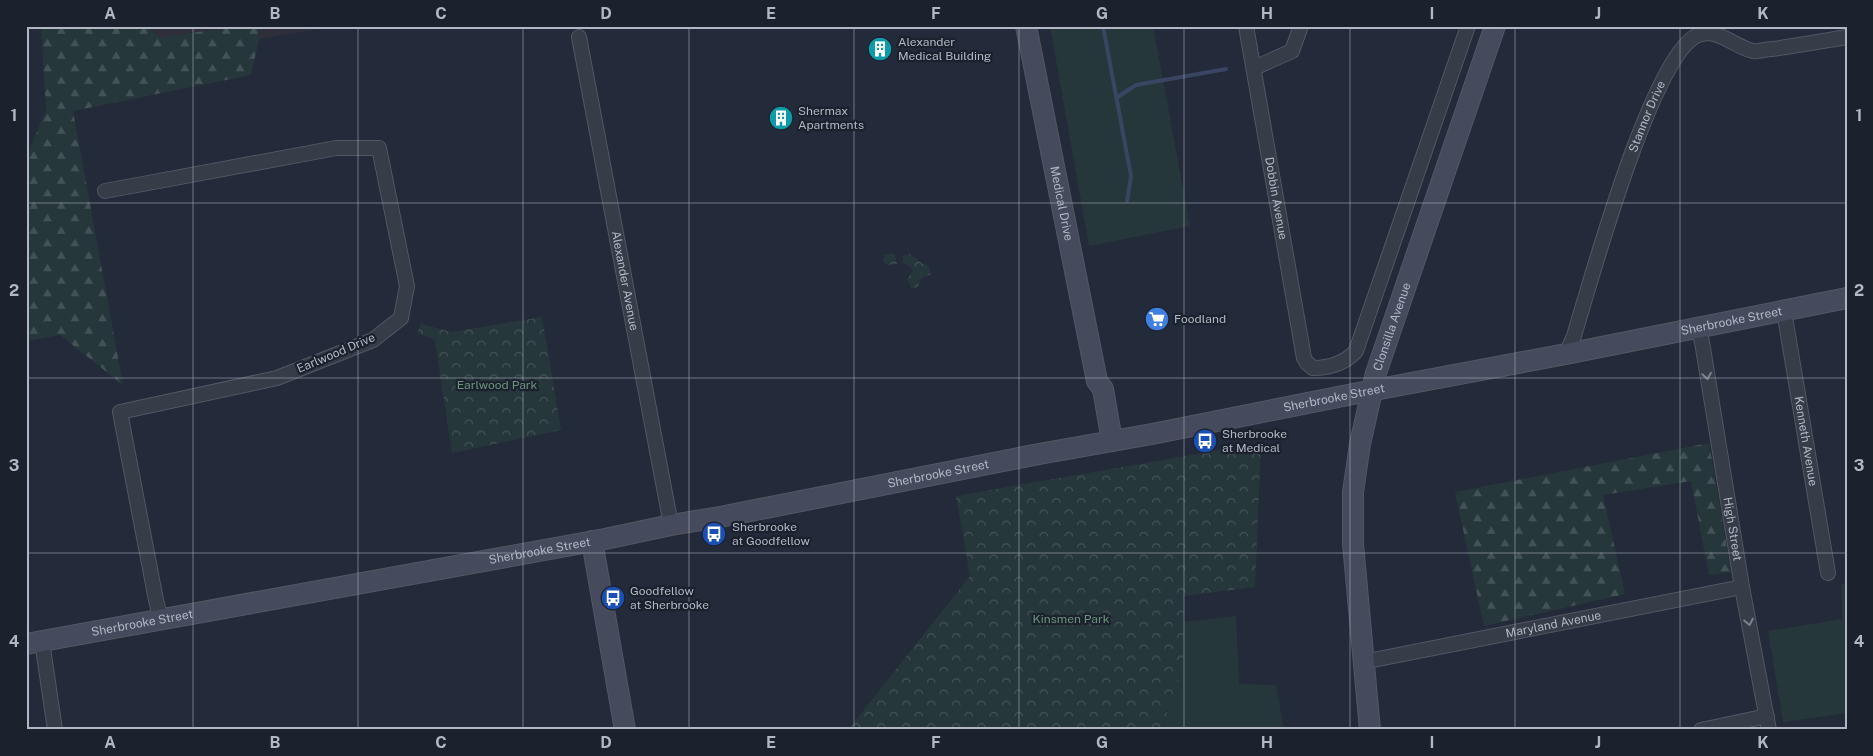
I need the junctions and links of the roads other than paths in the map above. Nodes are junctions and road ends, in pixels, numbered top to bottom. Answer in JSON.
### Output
{"nodes":[{"id":1,"x":1026,"y":26,"type":"edge"},
{"id":2,"x":1246,"y":26,"type":"edge"},
{"id":3,"x":1301,"y":26,"type":"edge"},
{"id":4,"x":1468,"y":26,"type":"edge"},
{"id":5,"x":1495,"y":26,"type":"edge"},
{"id":6,"x":1847,"y":36,"type":"edge"},
{"id":7,"x":579,"y":37,"type":"dead end"},
{"id":8,"x":1254,"y":68,"type":"junction"},
{"id":9,"x":105,"y":190,"type":"dead end"},
{"id":10,"x":1847,"y":298,"type":"edge"},
{"id":11,"x":1784,"y":311,"type":"junction"},
{"id":12,"x":1698,"y":328,"type":"junction"},
{"id":13,"x":1566,"y":354,"type":"junction"},
{"id":14,"x":1371,"y":391,"type":"junction"},
{"id":15,"x":1106,"y":442,"type":"junction"},
{"id":16,"x":671,"y":525,"type":"junction"},
{"id":17,"x":592,"y":541,"type":"junction"},
{"id":18,"x":1828,"y":573,"type":"dead end"},
{"id":19,"x":1742,"y":587,"type":"junction"},
{"id":20,"x":161,"y":620,"type":"junction"},
{"id":21,"x":34,"y":643,"type":"edge"},
{"id":22,"x":1364,"y":662,"type":"junction"},
{"id":23,"x":1768,"y":723,"type":"edge"},
{"id":24,"x":55,"y":730,"type":"edge"},
{"id":25,"x":625,"y":730,"type":"edge"},
{"id":26,"x":1370,"y":730,"type":"edge"},
{"id":27,"x":1701,"y":730,"type":"edge"}],
"edges":[{"from":1,"to":15,"type":"main road","name":"Medical Drive"},
{"from":2,"to":8,"type":"street","name":"Dobbin Avenue"},
{"from":3,"to":8,"type":"street"},
{"from":4,"to":8,"type":"street","name":"Dobbin Avenue"},
{"from":5,"to":14,"type":"main road","name":"Clonsilla Avenue"},
{"from":6,"to":13,"type":"street","name":"Stannor Drive"},
{"from":7,"to":16,"type":"street","name":"Alexander Avenue"},
{"from":9,"to":20,"type":"street","name":"Earlwood Drive"},
{"from":10,"to":11,"type":"main road","name":"Sherbrooke Street"},
{"from":11,"to":12,"type":"main road","name":"Sherbrooke Street"},
{"from":11,"to":18,"type":"street","name":"Kenneth Avenue"},
{"from":12,"to":13,"type":"main road","name":"Sherbrooke Street"},
{"from":12,"to":19,"type":"street","name":"High Street","one_way":true},
{"from":13,"to":14,"type":"main road","name":"Sherbrooke Street"},
{"from":14,"to":15,"type":"main road","name":"Sherbrooke Street"},
{"from":14,"to":22,"type":"main road","name":"Clonsilla Avenue"},
{"from":15,"to":16,"type":"main road","name":"Sherbrooke Street"},
{"from":16,"to":17,"type":"main road","name":"Sherbrooke Street"},
{"from":17,"to":20,"type":"main road","name":"Sherbrooke Street"},
{"from":17,"to":25,"type":"main road"},
{"from":19,"to":22,"type":"street","name":"Maryland Avenue"},
{"from":19,"to":23,"type":"street","name":"High Street","one_way":true},
{"from":20,"to":21,"type":"main road","name":"Sherbrooke Street"},
{"from":21,"to":24,"type":"street"},
{"from":22,"to":26,"type":"main road","name":"Clonsilla Avenue"},
{"from":23,"to":27,"type":"street"}]}
